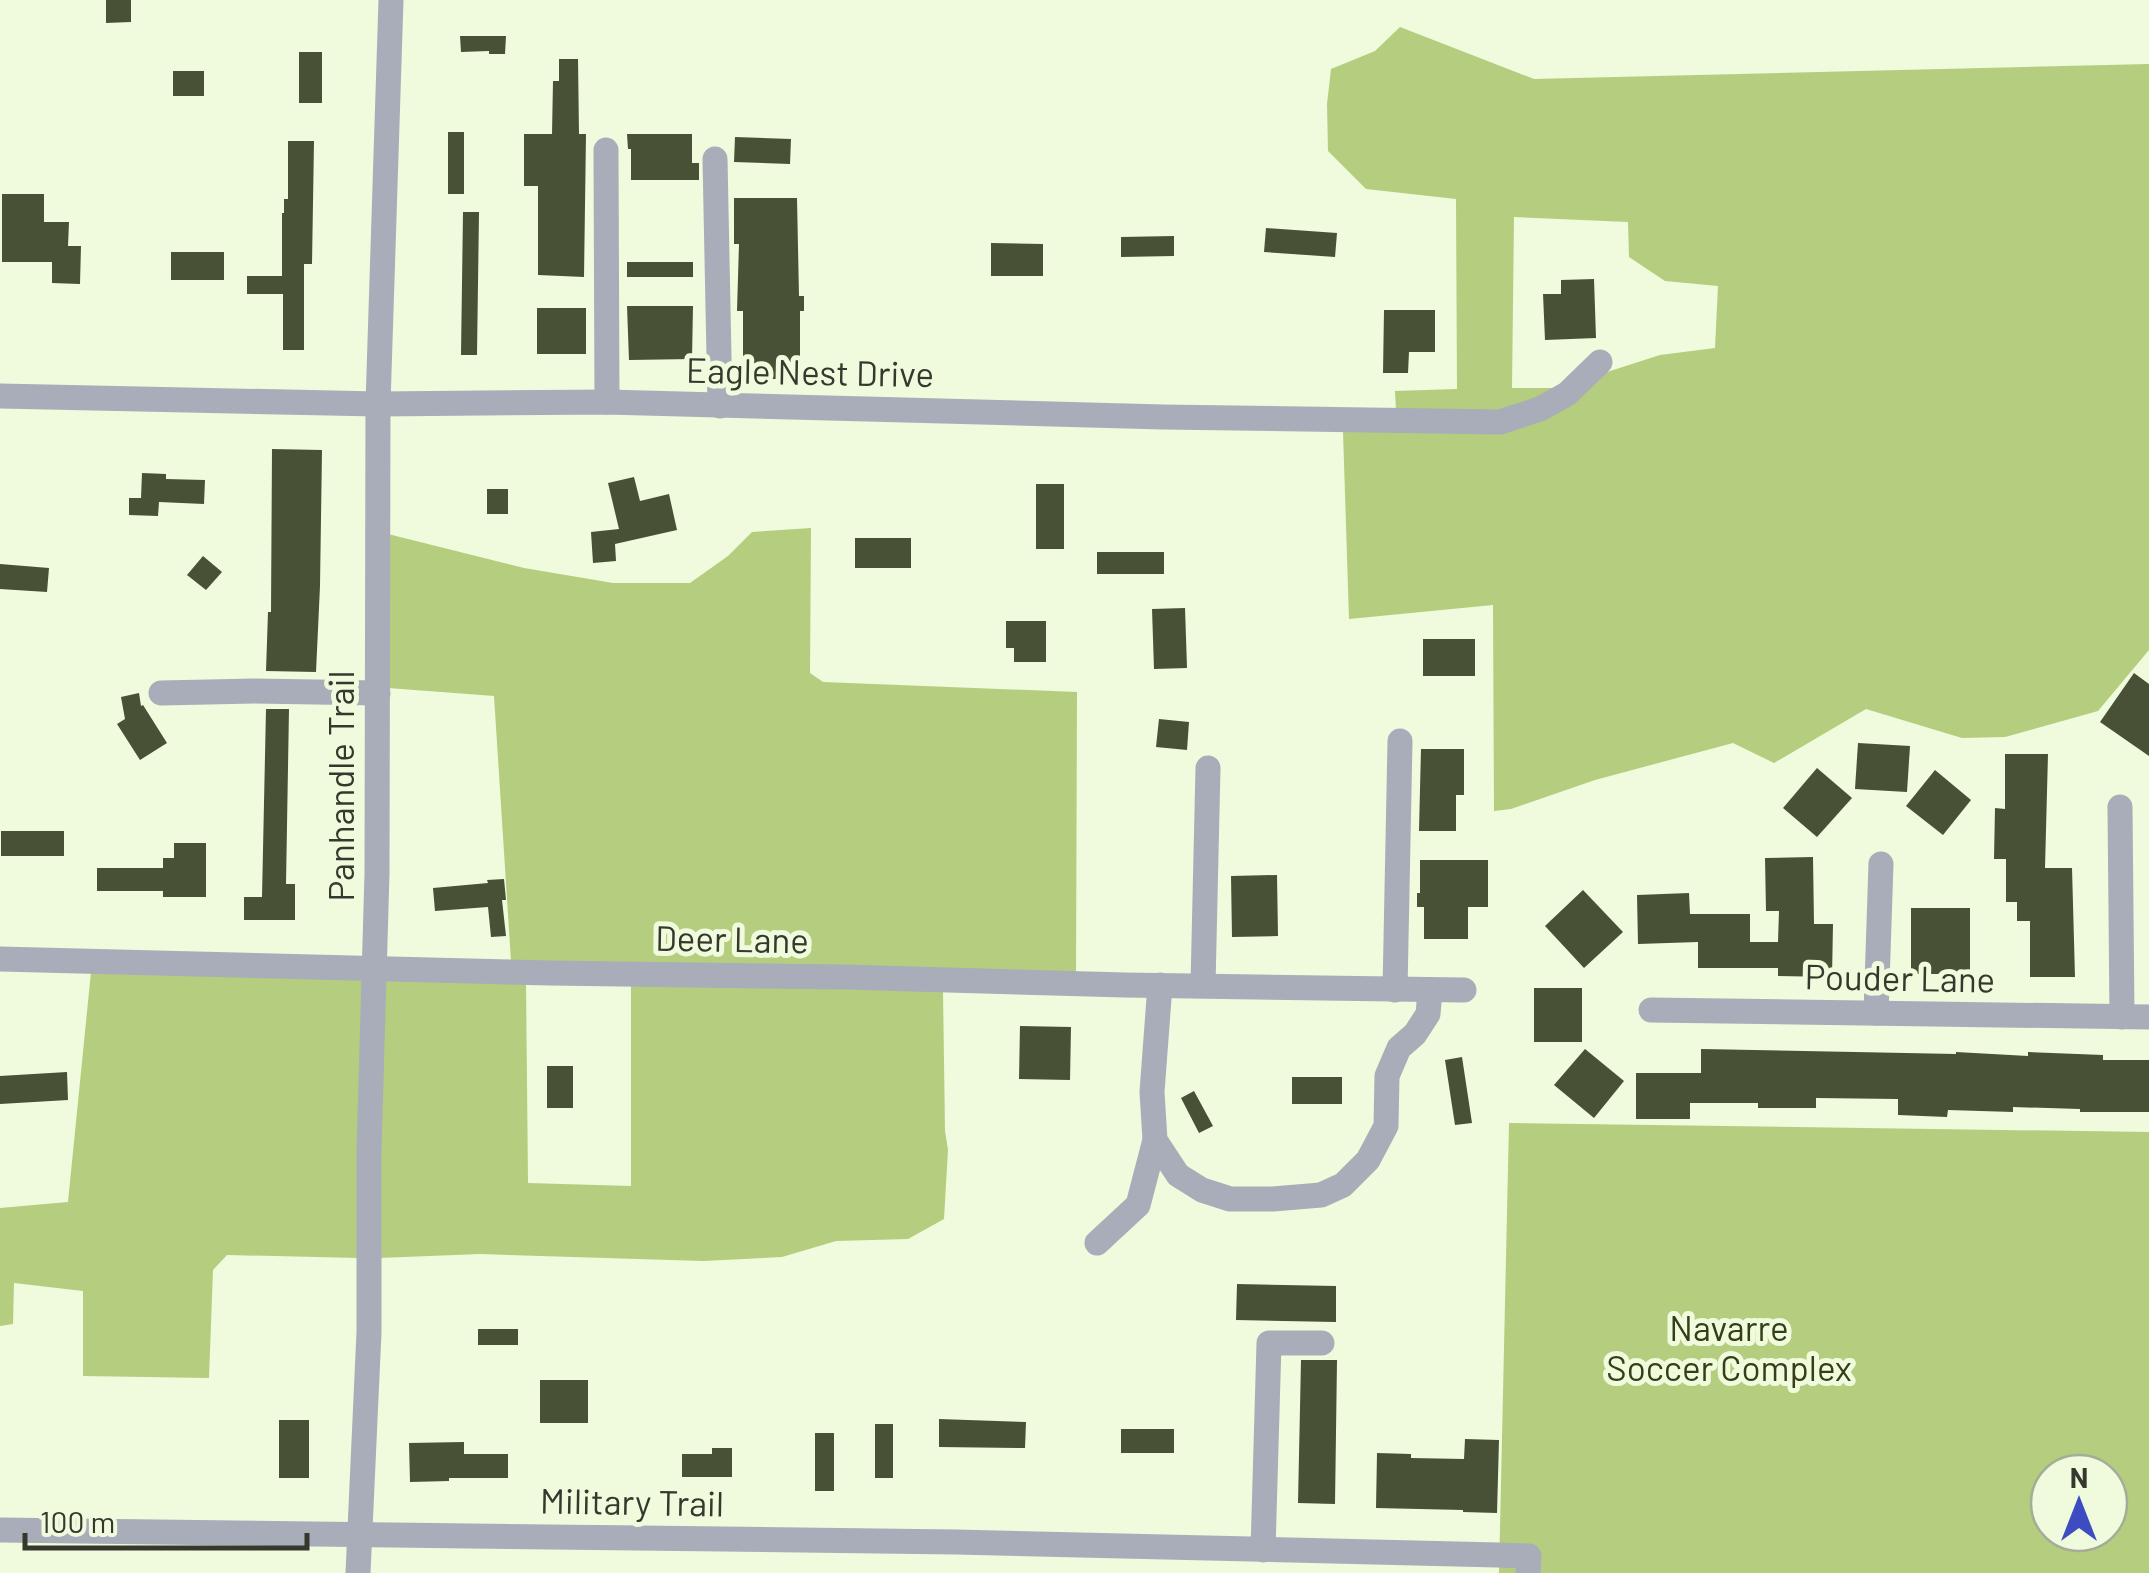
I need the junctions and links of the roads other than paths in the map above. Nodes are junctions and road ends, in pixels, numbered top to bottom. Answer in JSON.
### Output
{"nodes":[{"id":1,"x":391,"y":0,"type":"edge"},
{"id":2,"x":606,"y":150,"type":"dead end"},
{"id":3,"x":714,"y":159,"type":"dead end"},
{"id":4,"x":1600,"y":362,"type":"dead end"},
{"id":5,"x":0,"y":396,"type":"edge"},
{"id":6,"x":607,"y":402,"type":"junction"},
{"id":7,"x":378,"y":404,"type":"junction"},
{"id":8,"x":720,"y":406,"type":"junction"},
{"id":9,"x":160,"y":693,"type":"dead end"},
{"id":10,"x":378,"y":693,"type":"junction"},
{"id":11,"x":1400,"y":741,"type":"dead end"},
{"id":12,"x":1208,"y":768,"type":"dead end"},
{"id":13,"x":2120,"y":806,"type":"dead end"},
{"id":14,"x":1881,"y":864,"type":"dead end"},
{"id":15,"x":0,"y":959,"type":"edge"},
{"id":16,"x":375,"y":969,"type":"junction"},
{"id":17,"x":1160,"y":985,"type":"junction"},
{"id":18,"x":1204,"y":985,"type":"junction"},
{"id":19,"x":1395,"y":990,"type":"junction"},
{"id":20,"x":1430,"y":990,"type":"junction"},
{"id":21,"x":1464,"y":990,"type":"dead end"},
{"id":22,"x":1651,"y":1010,"type":"dead end"},
{"id":23,"x":1876,"y":1013,"type":"junction"},
{"id":24,"x":2122,"y":1017,"type":"junction"},
{"id":25,"x":2149,"y":1017,"type":"edge"},
{"id":26,"x":1155,"y":1140,"type":"junction"},
{"id":27,"x":1097,"y":1243,"type":"dead end"},
{"id":28,"x":1322,"y":1343,"type":"dead end"},
{"id":29,"x":0,"y":1530,"type":"edge"},
{"id":30,"x":358,"y":1536,"type":"junction"},
{"id":31,"x":1263,"y":1550,"type":"junction"},
{"id":32,"x":358,"y":1573,"type":"edge"},
{"id":33,"x":1528,"y":1573,"type":"edge"}],
"edges":[{"from":1,"to":7,"type":"street","name":"Panhandle Trail"},
{"from":2,"to":6,"type":"street"},
{"from":3,"to":8,"type":"street"},
{"from":4,"to":8,"type":"street","name":"Eagle Nest Drive"},
{"from":5,"to":7,"type":"street","name":"Eagle Nest Drive"},
{"from":6,"to":7,"type":"street","name":"Eagle Nest Drive"},
{"from":6,"to":8,"type":"street","name":"Eagle Nest Drive"},
{"from":7,"to":10,"type":"street","name":"Panhandle Trail"},
{"from":9,"to":10,"type":"street"},
{"from":10,"to":16,"type":"street","name":"Panhandle Trail"},
{"from":11,"to":19,"type":"street"},
{"from":12,"to":18,"type":"street"},
{"from":13,"to":24,"type":"street"},
{"from":14,"to":23,"type":"street"},
{"from":15,"to":16,"type":"street","name":"Deer Lane"},
{"from":16,"to":17,"type":"street","name":"Deer Lane"},
{"from":16,"to":30,"type":"street","name":"Panhandle Trail"},
{"from":17,"to":18,"type":"street","name":"Deer Lane"},
{"from":17,"to":26,"type":"street"},
{"from":18,"to":19,"type":"street","name":"Deer Lane"},
{"from":19,"to":20,"type":"street","name":"Deer Lane"},
{"from":20,"to":21,"type":"street","name":"Deer Lane"},
{"from":20,"to":26,"type":"street"},
{"from":22,"to":23,"type":"street","name":"Pouder Lane"},
{"from":23,"to":24,"type":"street","name":"Pouder Lane"},
{"from":24,"to":25,"type":"street","name":"Pouder Lane"},
{"from":26,"to":27,"type":"street"},
{"from":28,"to":31,"type":"street"},
{"from":29,"to":30,"type":"street","name":"Military Trail"},
{"from":30,"to":31,"type":"street","name":"Military Trail"},
{"from":30,"to":32,"type":"street","name":"Panhandle Trail"},
{"from":31,"to":33,"type":"street","name":"Military Trail"}]}
